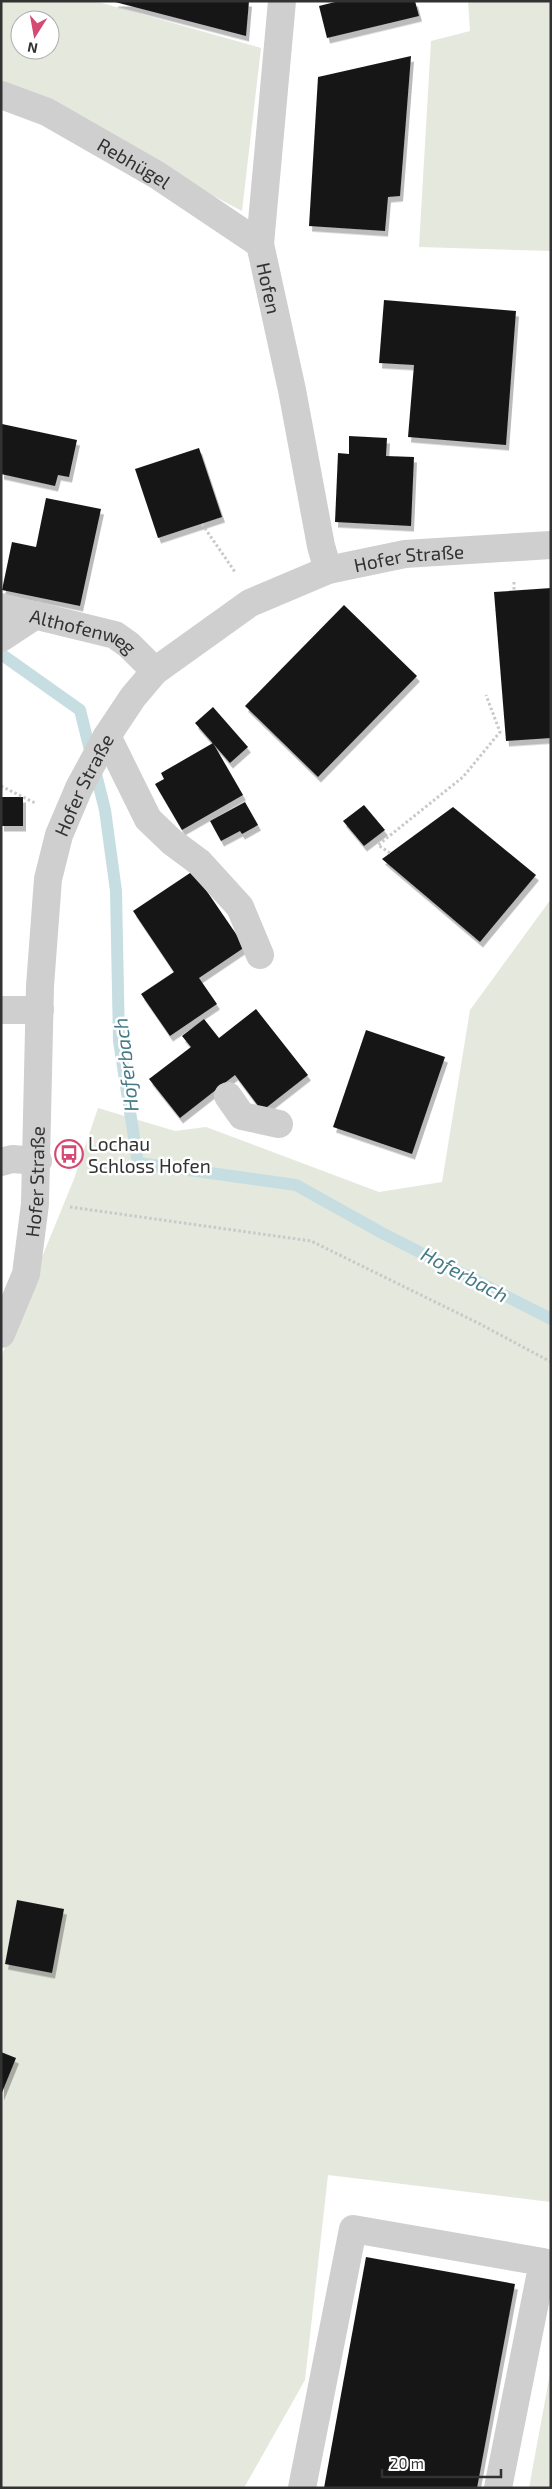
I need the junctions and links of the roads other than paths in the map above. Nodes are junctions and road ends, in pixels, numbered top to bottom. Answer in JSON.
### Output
{"nodes":[{"id":1,"x":282,"y":1,"type":"edge"},
{"id":2,"x":1,"y":95,"type":"edge"},
{"id":3,"x":260,"y":244,"type":"junction"},
{"id":4,"x":551,"y":545,"type":"edge"},
{"id":5,"x":328,"y":570,"type":"junction"},
{"id":6,"x":1,"y":607,"type":"edge"},
{"id":7,"x":36,"y":614,"type":"junction"},
{"id":8,"x":6,"y":636,"type":"edge"},
{"id":9,"x":155,"y":671,"type":"junction"},
{"id":10,"x":103,"y":743,"type":"junction"},
{"id":11,"x":260,"y":955,"type":"dead end"},
{"id":12,"x":1,"y":1010,"type":"edge"},
{"id":13,"x":40,"y":1010,"type":"junction"},
{"id":14,"x":228,"y":1096,"type":"dead end"},
{"id":15,"x":279,"y":1124,"type":"dead end"},
{"id":16,"x":38,"y":1161,"type":"junction"},
{"id":17,"x":1,"y":1162,"type":"edge"},
{"id":18,"x":1,"y":1334,"type":"edge"},
{"id":19,"x":302,"y":2488,"type":"edge"},
{"id":20,"x":498,"y":2488,"type":"edge"}],
"edges":[{"from":1,"to":3,"type":"street","name":"Hofen"},
{"from":2,"to":3,"type":"street","name":"Rebhügel"},
{"from":3,"to":5,"type":"street","name":"Hofen"},
{"from":4,"to":5,"type":"street","name":"Hofer Straße"},
{"from":5,"to":9,"type":"street","name":"Hofer Straße"},
{"from":6,"to":7,"type":"street","name":"Althofenweg"},
{"from":7,"to":8,"type":"street"},
{"from":7,"to":9,"type":"street","name":"Althofenweg"},
{"from":9,"to":10,"type":"street","name":"Hofer Straße"},
{"from":10,"to":11,"type":"street"},
{"from":10,"to":13,"type":"street","name":"Hofer Straße"},
{"from":12,"to":13,"type":"street"},
{"from":13,"to":16,"type":"street","name":"Hofer Straße"},
{"from":14,"to":15,"type":"street"},
{"from":16,"to":17,"type":"street"},
{"from":16,"to":18,"type":"street","name":"Hofer Straße"},
{"from":19,"to":20,"type":"street"}]}
